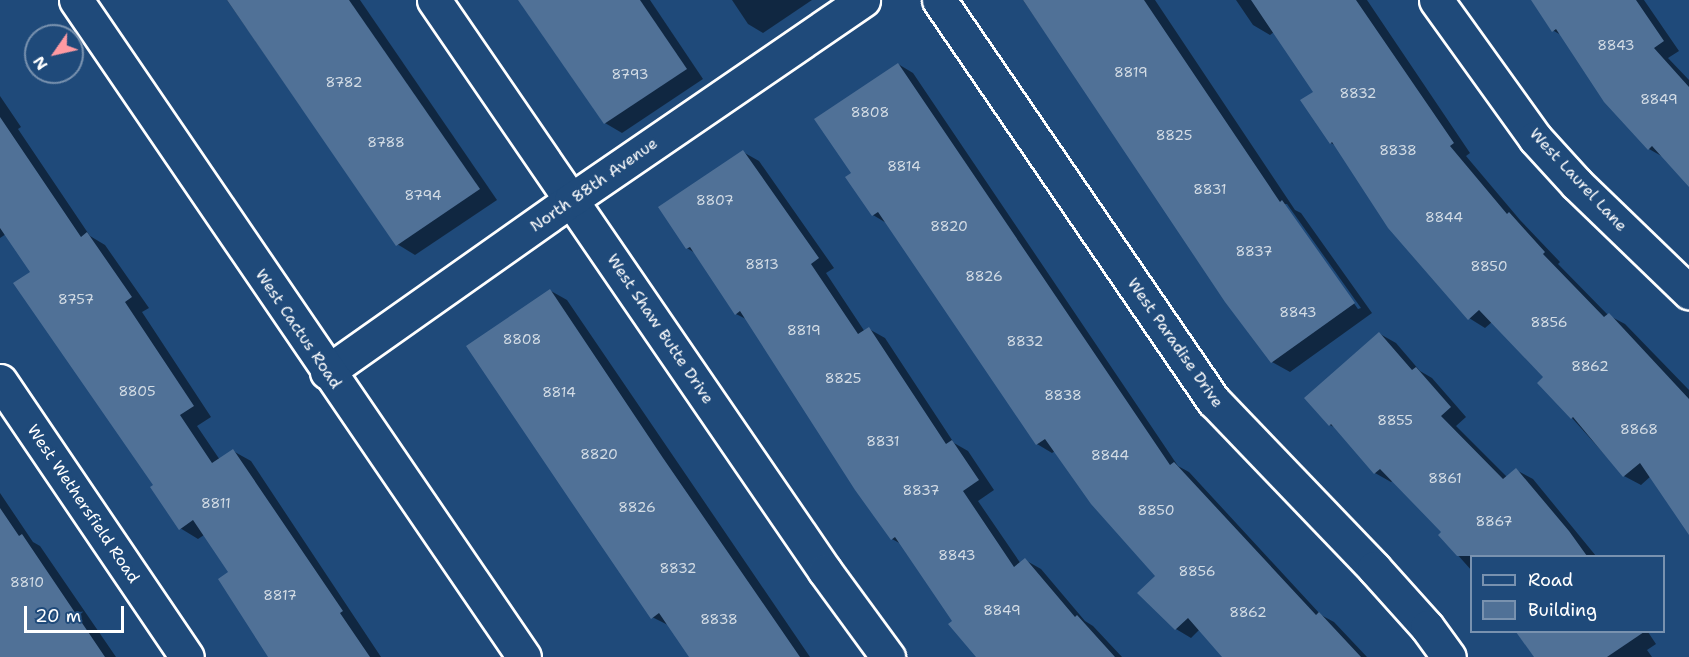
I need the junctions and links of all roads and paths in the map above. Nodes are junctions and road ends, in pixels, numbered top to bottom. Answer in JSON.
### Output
{"nodes":[{"id":1,"x":76,"y":0,"type":"edge"},
{"id":2,"x":434,"y":0,"type":"edge"},
{"id":3,"x":863,"y":0,"type":"edge"},
{"id":4,"x":939,"y":0,"type":"edge"},
{"id":5,"x":1436,"y":0,"type":"edge"},
{"id":6,"x":571,"y":200,"type":"junction"},
{"id":7,"x":1689,"y":292,"type":"edge"},
{"id":8,"x":327,"y":372,"type":"junction"},
{"id":9,"x":0,"y":381,"type":"edge"},
{"id":10,"x":187,"y":657,"type":"edge"},
{"id":11,"x":524,"y":657,"type":"edge"},
{"id":12,"x":888,"y":657,"type":"edge"},
{"id":13,"x":1449,"y":657,"type":"edge"}],
"edges":[{"from":1,"to":8,"type":"street","name":"West Cactus Road"},
{"from":2,"to":6,"type":"street","name":"West Shaw Butte Drive"},
{"from":3,"to":6,"type":"street","name":"North 88th Avenue"},
{"from":4,"to":13,"type":"street","name":"West Paradise Drive"},
{"from":5,"to":7,"type":"street","name":"West Laurel Lane"},
{"from":6,"to":8,"type":"street","name":"North 88th Avenue"},
{"from":6,"to":12,"type":"street","name":"West Shaw Butte Drive"},
{"from":8,"to":11,"type":"street","name":"West Cactus Road"},
{"from":9,"to":10,"type":"street","name":"West Wethersfield Road"}]}
